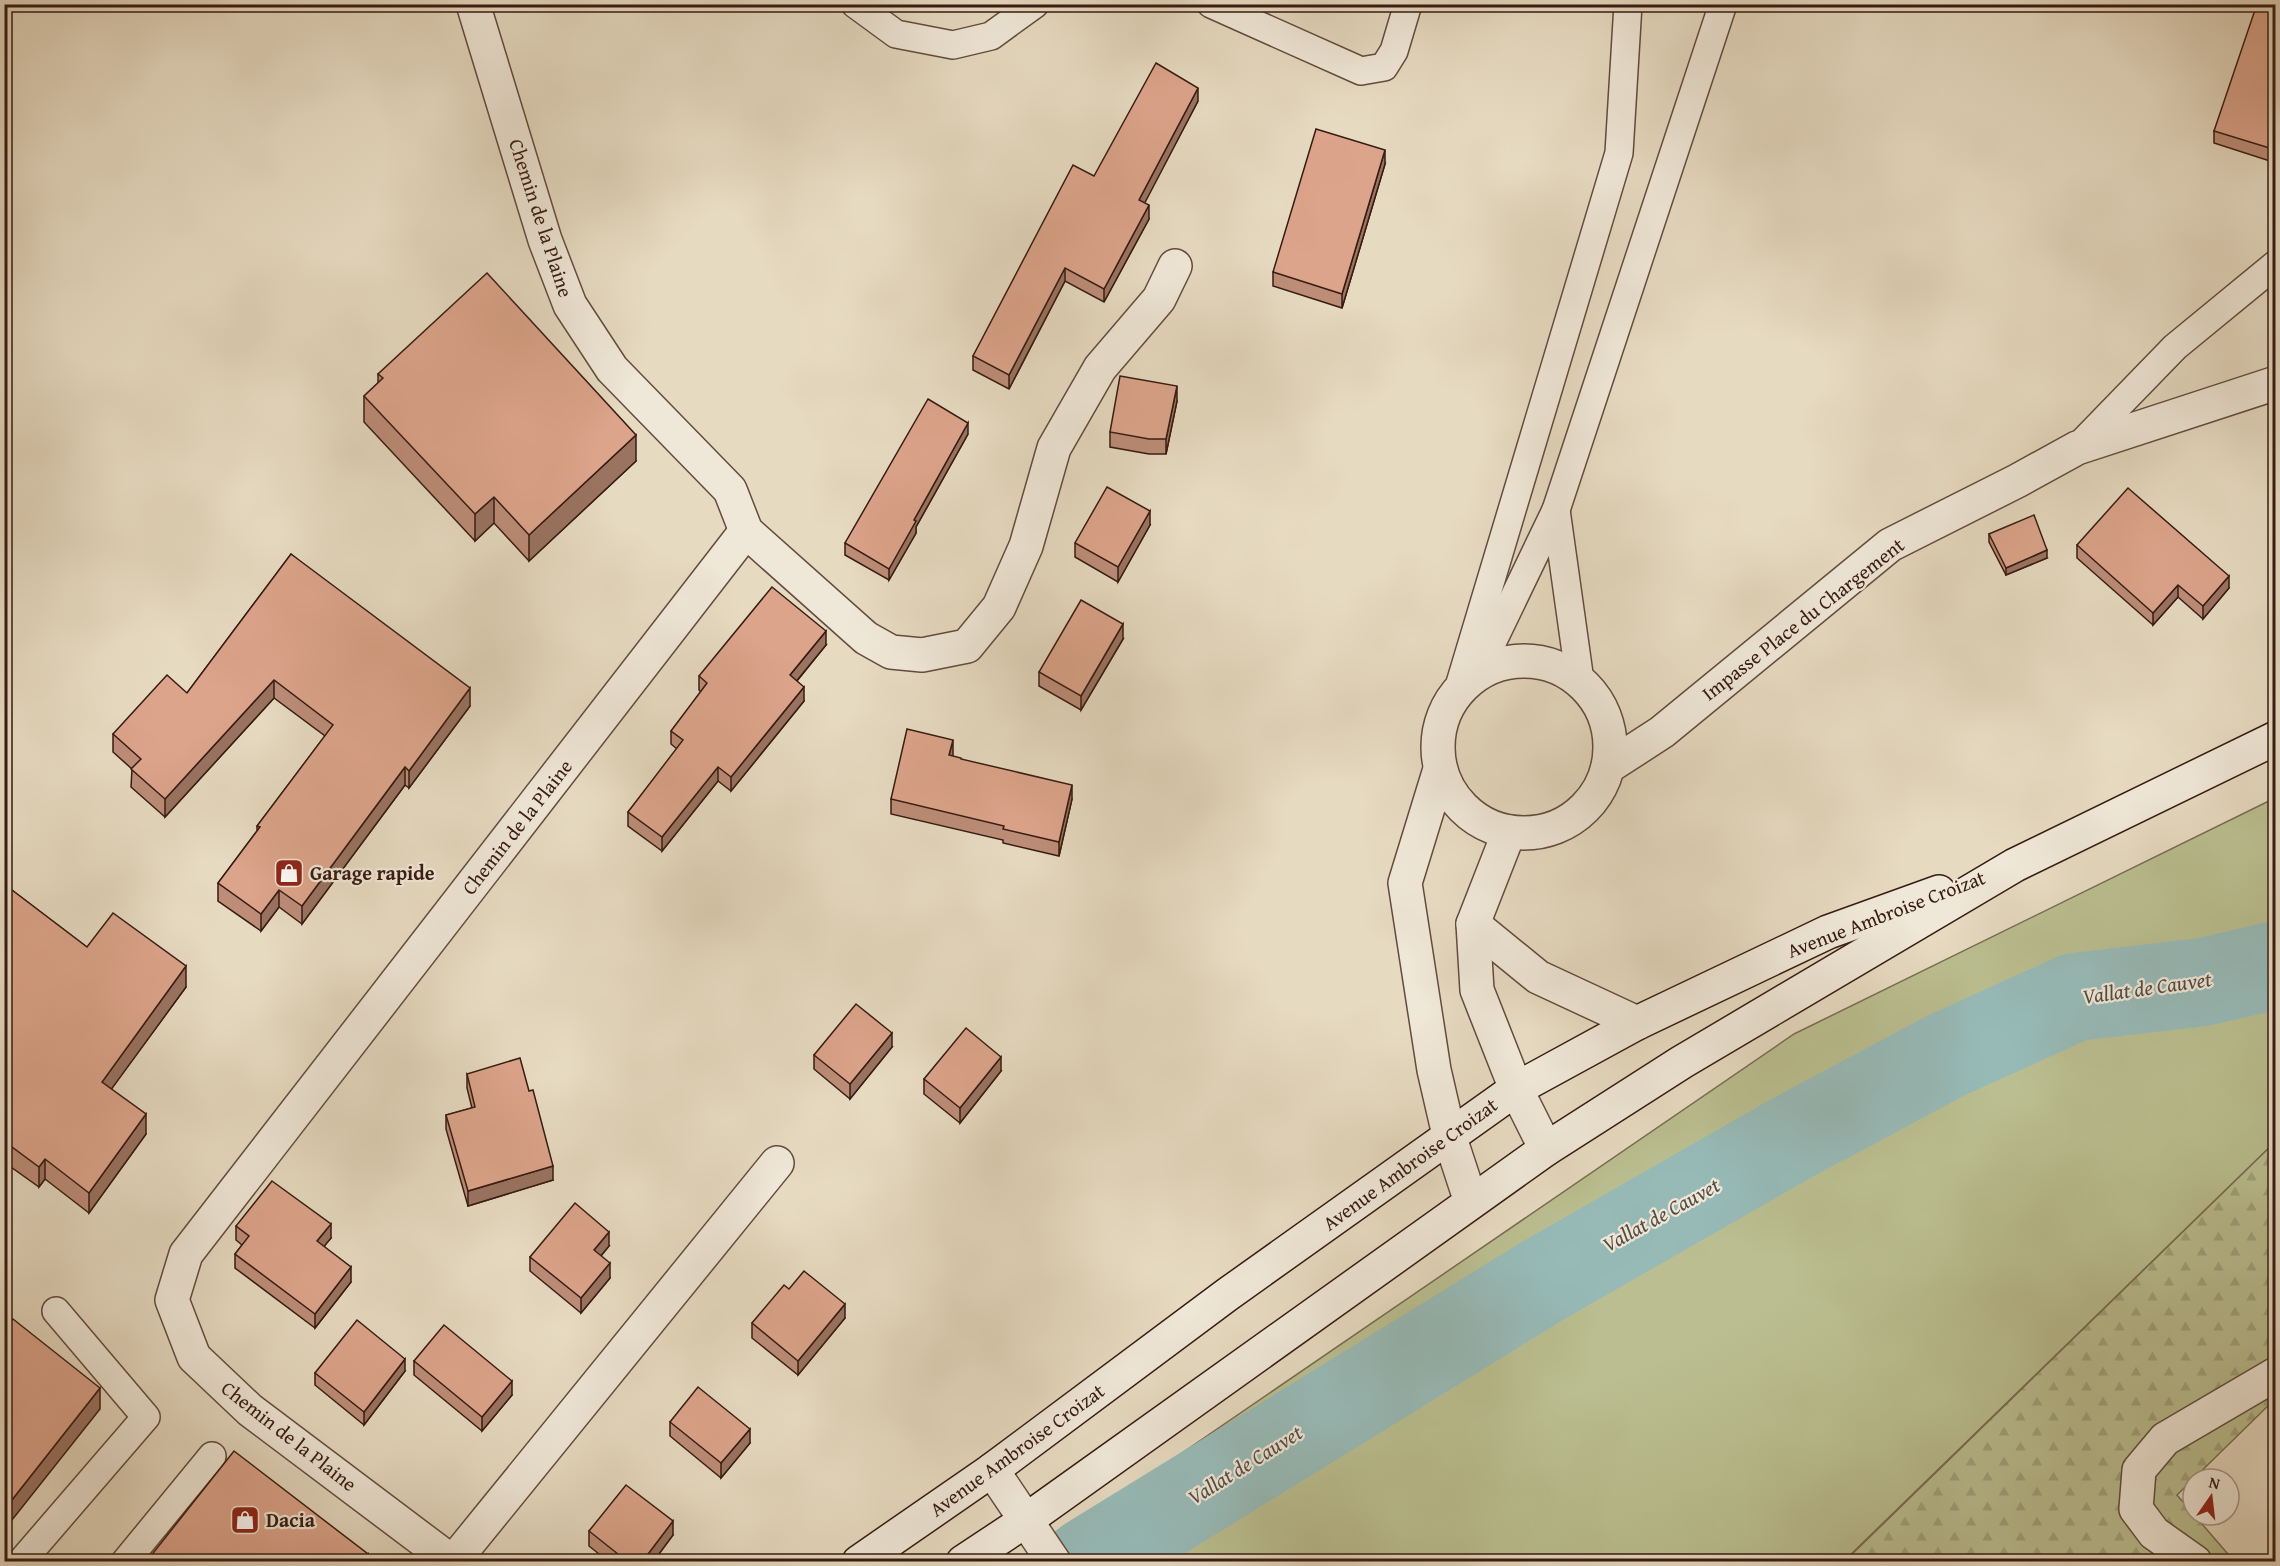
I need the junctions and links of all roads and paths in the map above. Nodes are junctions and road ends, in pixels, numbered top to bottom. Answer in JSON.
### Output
{"nodes":[{"id":1,"x":473,"y":4,"type":"edge"},
{"id":2,"x":855,"y":4,"type":"edge"},
{"id":3,"x":1035,"y":4,"type":"edge"},
{"id":4,"x":1211,"y":4,"type":"edge"},
{"id":5,"x":1408,"y":4,"type":"edge"},
{"id":6,"x":1628,"y":4,"type":"edge"},
{"id":7,"x":1706,"y":4,"type":"edge"},
{"id":8,"x":1723,"y":4,"type":"edge"},
{"id":9,"x":1706,"y":57,"type":"junction"},
{"id":10,"x":2276,"y":264,"type":"edge"},
{"id":11,"x":1175,"y":266,"type":"dead end"},
{"id":12,"x":2276,"y":383,"type":"edge"},
{"id":13,"x":2077,"y":448,"type":"junction"},
{"id":14,"x":1556,"y":510,"type":"junction"},
{"id":15,"x":746,"y":531,"type":"junction"},
{"id":16,"x":1580,"y":681,"type":"junction"},
{"id":17,"x":1467,"y":682,"type":"junction"},
{"id":18,"x":2276,"y":738,"type":"edge"},
{"id":19,"x":1608,"y":767,"type":"junction"},
{"id":20,"x":1440,"y":769,"type":"junction"},
{"id":21,"x":1509,"y":832,"type":"junction"},
{"id":22,"x":2015,"y":865,"type":"junction"},
{"id":23,"x":1473,"y":924,"type":"junction"},
{"id":24,"x":1638,"y":1023,"type":"junction"},
{"id":25,"x":1516,"y":1089,"type":"junction"},
{"id":26,"x":1449,"y":1135,"type":"junction"},
{"id":27,"x":1546,"y":1149,"type":"junction"},
{"id":28,"x":777,"y":1163,"type":"dead end"},
{"id":29,"x":1471,"y":1202,"type":"junction"},
{"id":30,"x":56,"y":1311,"type":"dead end"},
{"id":31,"x":2276,"y":1374,"type":"edge"},
{"id":32,"x":212,"y":1456,"type":"dead end"},
{"id":33,"x":992,"y":1470,"type":"junction"},
{"id":34,"x":1025,"y":1521,"type":"junction"},
{"id":35,"x":1052,"y":1557,"type":"edge"},
{"id":36,"x":21,"y":1562,"type":"edge"},
{"id":37,"x":125,"y":1562,"type":"edge"},
{"id":38,"x":452,"y":1562,"type":"edge"},
{"id":39,"x":859,"y":1562,"type":"edge"},
{"id":40,"x":963,"y":1562,"type":"edge"},
{"id":41,"x":2194,"y":1562,"type":"edge"}],
"edges":[{"from":1,"to":15,"type":"street","name":"Chemin de la Plaine"},
{"from":2,"to":3,"type":"lane"},
{"from":4,"to":5,"type":"lane"},
{"from":6,"to":17,"type":"lane"},
{"from":7,"to":9,"type":"lane"},
{"from":8,"to":9,"type":"lane"},
{"from":9,"to":14,"type":"lane"},
{"from":10,"to":13,"type":"lane"},
{"from":11,"to":15,"type":"street"},
{"from":12,"to":13,"type":"street","name":"Impasse Place du Chargement"},
{"from":13,"to":19,"type":"street","name":"Impasse Place du Chargement"},
{"from":14,"to":16,"type":"lane"},
{"from":14,"to":17,"type":"lane"},
{"from":15,"to":38,"type":"street","name":"Chemin de la Plaine"},
{"from":16,"to":17,"type":"street"},
{"from":16,"to":19,"type":"street"},
{"from":17,"to":20,"type":"street"},
{"from":18,"to":22,"type":"street","name":"Avenue Ambroise Croizat"},
{"from":19,"to":21,"type":"street"},
{"from":20,"to":21,"type":"street"},
{"from":20,"to":26,"type":"street"},
{"from":21,"to":23,"type":"street"},
{"from":22,"to":24,"type":"street","name":"Avenue Ambroise Croizat"},
{"from":22,"to":27,"type":"street","name":"Avenue Ambroise Croizat"},
{"from":23,"to":24,"type":"street"},
{"from":23,"to":25,"type":"street"},
{"from":24,"to":25,"type":"street","name":"Avenue Ambroise Croizat"},
{"from":25,"to":26,"type":"street","name":"Avenue Ambroise Croizat"},
{"from":25,"to":27,"type":"street"},
{"from":26,"to":29,"type":"street"},
{"from":26,"to":33,"type":"street","name":"Avenue Ambroise Croizat"},
{"from":27,"to":29,"type":"street","name":"Avenue Ambroise Croizat"},
{"from":28,"to":38,"type":"street"},
{"from":29,"to":34,"type":"street","name":"Avenue Ambroise Croizat"},
{"from":30,"to":36,"type":"lane"},
{"from":31,"to":41,"type":"street"},
{"from":32,"to":37,"type":"lane"},
{"from":33,"to":34,"type":"street"},
{"from":33,"to":39,"type":"street","name":"Avenue Ambroise Croizat"},
{"from":34,"to":35,"type":"street"},
{"from":34,"to":40,"type":"street","name":"Avenue Ambroise Croizat"}]}
